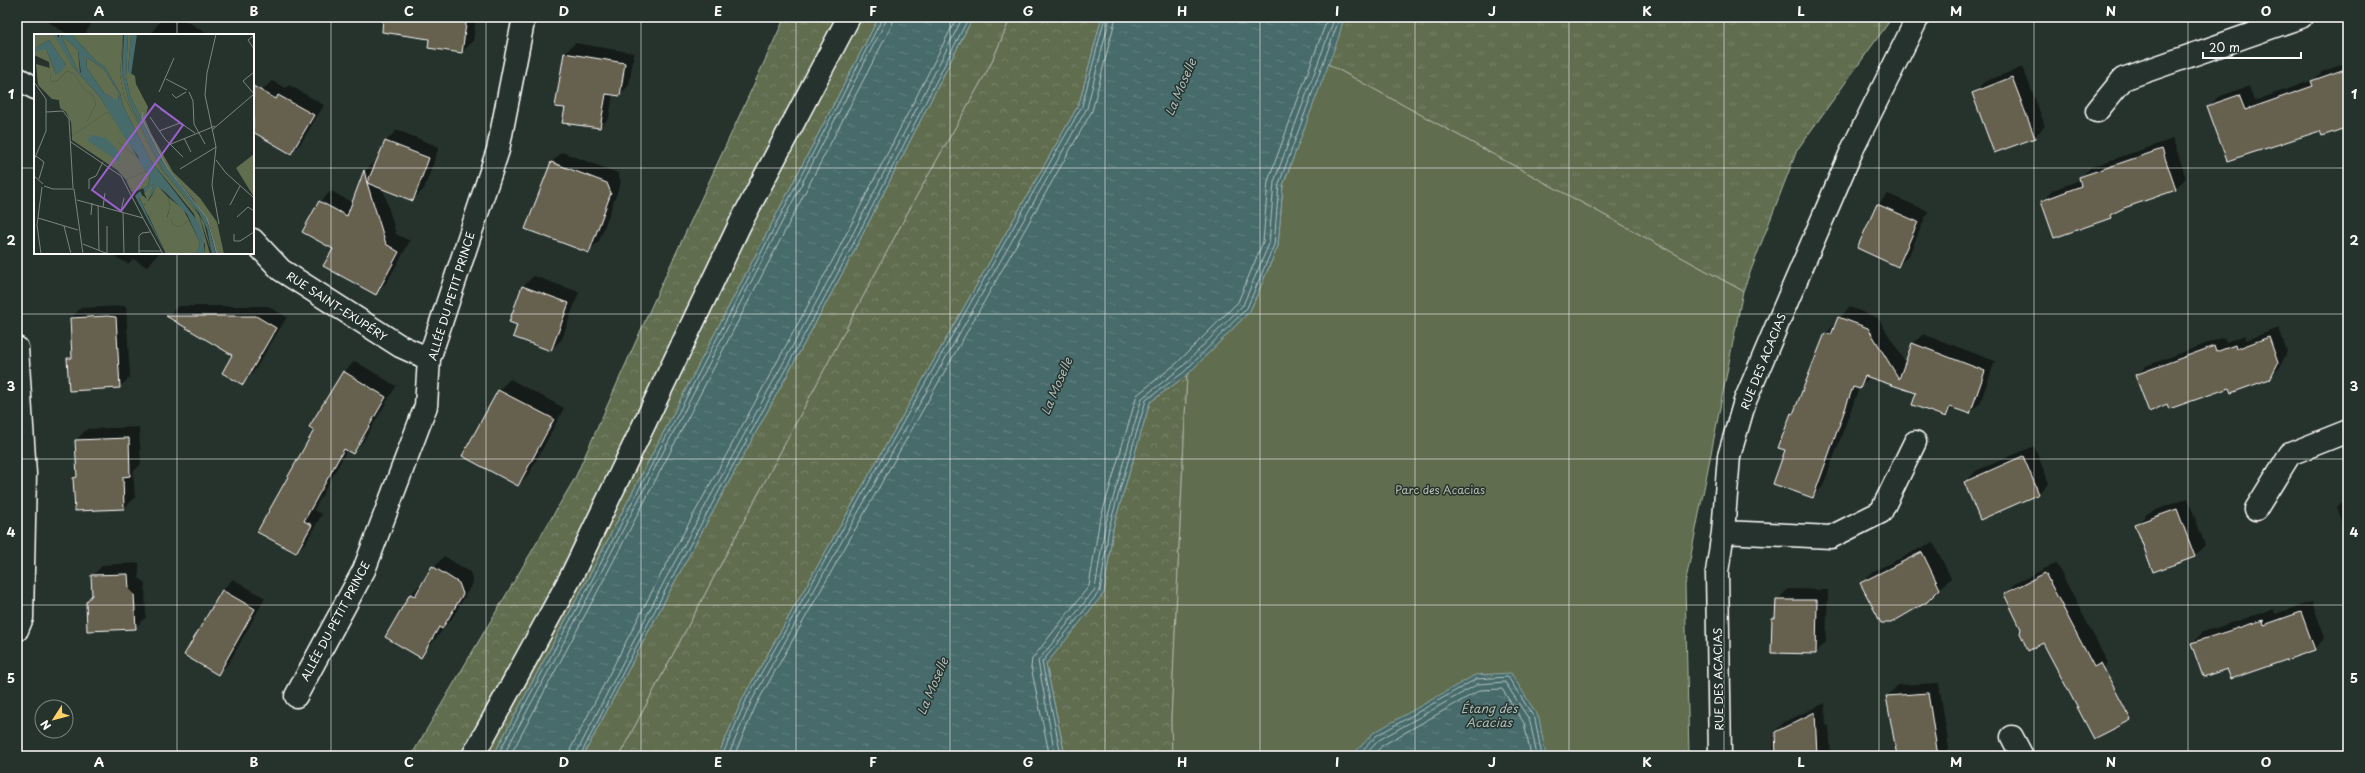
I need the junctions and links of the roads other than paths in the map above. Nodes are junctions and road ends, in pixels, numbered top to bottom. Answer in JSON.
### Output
{"nodes":[{"id":1,"x":524,"y":17,"type":"edge"},
{"id":2,"x":849,"y":17,"type":"edge"},
{"id":3,"x":1918,"y":17,"type":"edge"},
{"id":4,"x":2301,"y":17,"type":"edge"},
{"id":5,"x":17,"y":78,"type":"edge"},
{"id":6,"x":34,"y":87,"type":"edge"},
{"id":7,"x":2097,"y":111,"type":"dead end"},
{"id":8,"x":254,"y":241,"type":"edge"},
{"id":9,"x":17,"y":348,"type":"edge"},
{"id":10,"x":429,"y":359,"type":"junction"},
{"id":11,"x":2348,"y":431,"type":"edge"},
{"id":12,"x":1915,"y":442,"type":"dead end"},
{"id":13,"x":2256,"y":509,"type":"dead end"},
{"id":14,"x":1723,"y":532,"type":"junction"},
{"id":15,"x":20,"y":624,"type":"edge"},
{"id":16,"x":296,"y":696,"type":"dead end"},
{"id":17,"x":2012,"y":737,"type":"dead end"},
{"id":18,"x":472,"y":756,"type":"edge"},
{"id":19,"x":1720,"y":756,"type":"edge"},
{"id":20,"x":2022,"y":756,"type":"edge"}],
"edges":[{"from":1,"to":10,"type":"street","name":"ALLÉE DU PETIT PRINCE"},
{"from":2,"to":18,"type":"street"},
{"from":3,"to":14,"type":"street","name":"RUE DES ACACIAS"},
{"from":4,"to":7,"type":"street"},
{"from":5,"to":6,"type":"street"},
{"from":8,"to":10,"type":"street","name":"RUE SAINT-EXUPÉRY"},
{"from":9,"to":15,"type":"street"},
{"from":10,"to":16,"type":"street","name":"ALLÉE DU PETIT PRINCE"},
{"from":11,"to":13,"type":"street"},
{"from":12,"to":14,"type":"street"},
{"from":14,"to":19,"type":"street","name":"RUE DES ACACIAS"},
{"from":17,"to":20,"type":"street"}]}
